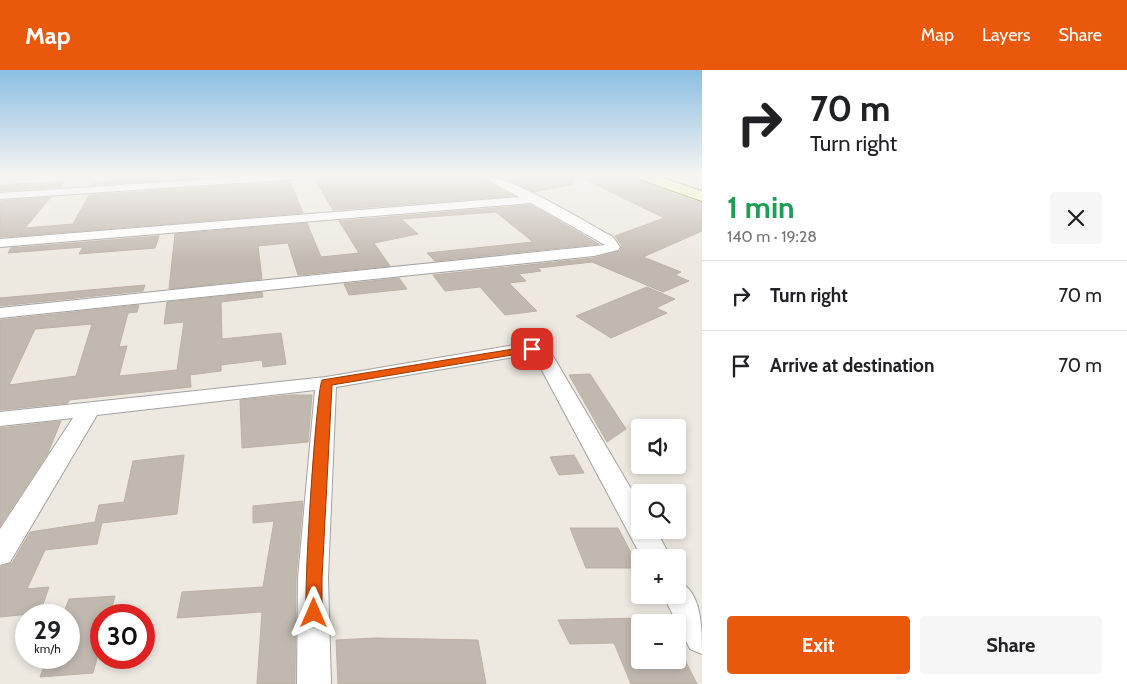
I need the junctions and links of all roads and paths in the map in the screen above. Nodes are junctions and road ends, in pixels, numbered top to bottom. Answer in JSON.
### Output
{"nodes":[{"id":1,"x":465,"y":205,"type":"edge"},
{"id":2,"x":543,"y":205,"type":"edge"},
{"id":3,"x":0,"y":243,"type":"edge"},
{"id":4,"x":0,"y":313,"type":"edge"},
{"id":5,"x":326,"y":382,"type":"junction"},
{"id":6,"x":89,"y":410,"type":"junction"},
{"id":7,"x":0,"y":419,"type":"edge"},
{"id":8,"x":631,"y":511,"type":"edge"},
{"id":9,"x":0,"y":552,"type":"edge"},
{"id":10,"x":683,"y":604,"type":"edge"},
{"id":11,"x":702,"y":638,"type":"edge"},
{"id":12,"x":314,"y":684,"type":"edge"}],
"edges":[{"from":1,"to":3,"type":"street"},
{"from":2,"to":4,"type":"street"},
{"from":5,"to":6,"type":"street"},
{"from":5,"to":8,"type":"street"},
{"from":5,"to":12,"type":"street"},
{"from":6,"to":7,"type":"street"},
{"from":6,"to":9,"type":"street"},
{"from":10,"to":11,"type":"street"}]}
